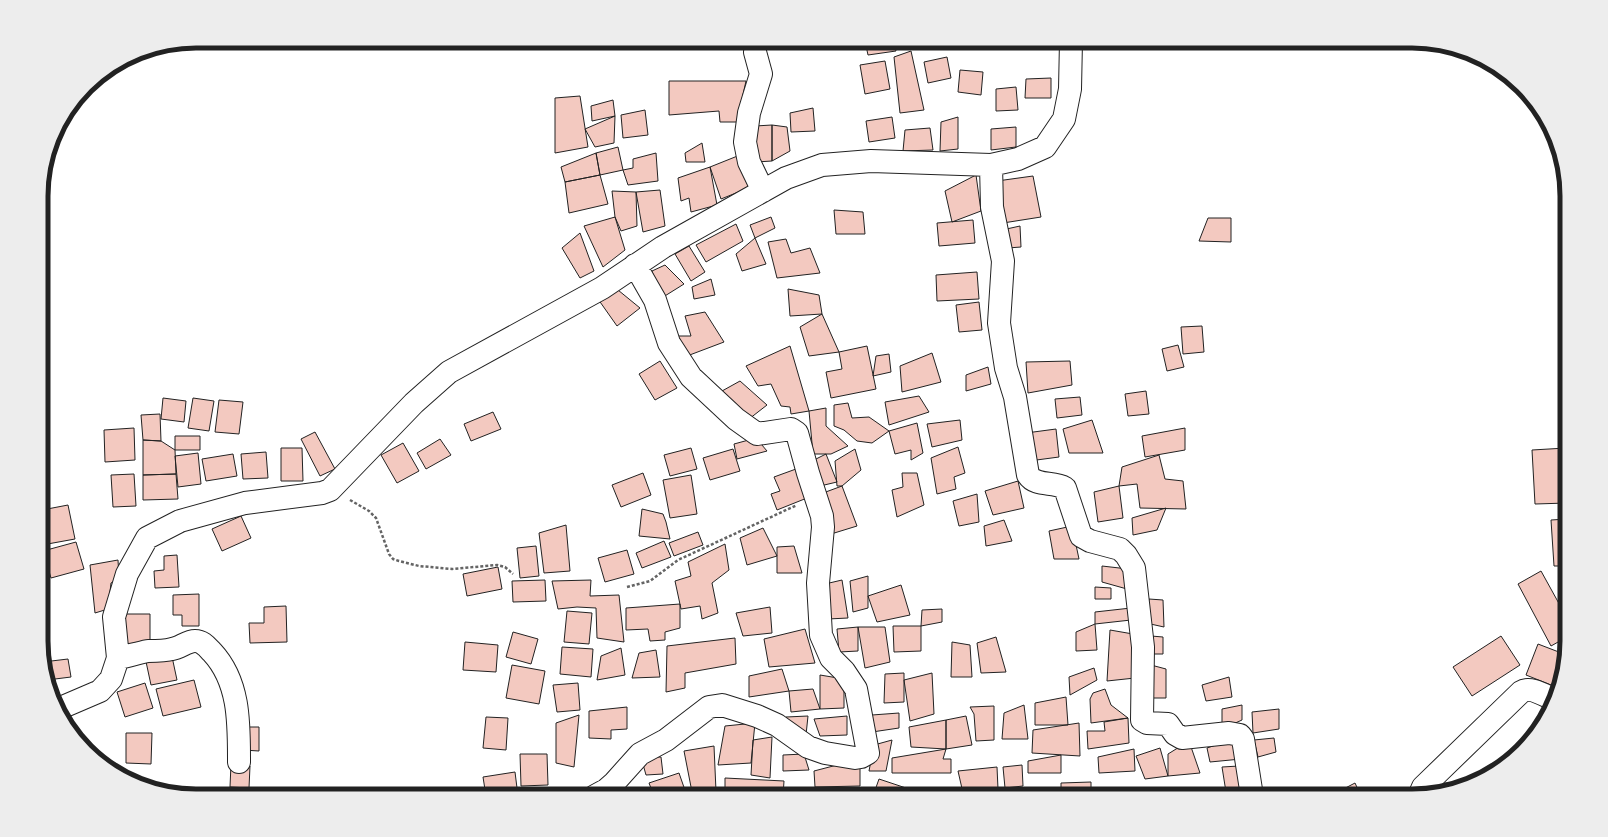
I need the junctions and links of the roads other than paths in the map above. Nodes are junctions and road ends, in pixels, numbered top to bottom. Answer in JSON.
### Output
{"nodes":[{"id":1,"x":1071,"y":48,"type":"edge"},
{"id":2,"x":755,"y":52,"type":"dead end"},
{"id":3,"x":991,"y":165,"type":"junction"},
{"id":4,"x":763,"y":191,"type":"junction"},
{"id":5,"x":635,"y":265,"type":"junction"},
{"id":6,"x":118,"y":658,"type":"junction"},
{"id":7,"x":1549,"y":697,"type":"edge"},
{"id":8,"x":64,"y":707,"type":"edge"},
{"id":9,"x":239,"y":762,"type":"dead end"},
{"id":10,"x":607,"y":789,"type":"edge"},
{"id":11,"x":1251,"y":789,"type":"edge"},
{"id":12,"x":1422,"y":789,"type":"edge"}],
"edges":[{"from":1,"to":3,"type":"street"},
{"from":2,"to":4,"type":"street"},
{"from":3,"to":4,"type":"street"},
{"from":3,"to":11,"type":"street"},
{"from":4,"to":5,"type":"street"},
{"from":5,"to":6,"type":"street"},
{"from":5,"to":10,"type":"street"},
{"from":6,"to":8,"type":"street"},
{"from":6,"to":9,"type":"street"},
{"from":7,"to":12,"type":"street"}]}
